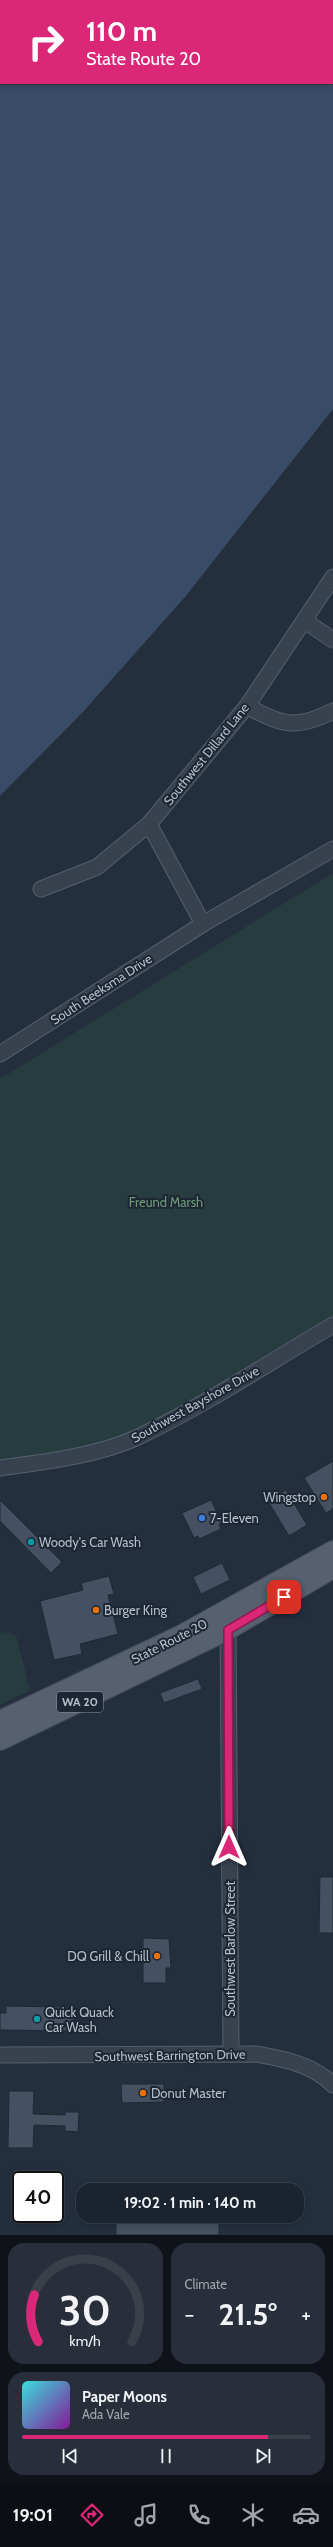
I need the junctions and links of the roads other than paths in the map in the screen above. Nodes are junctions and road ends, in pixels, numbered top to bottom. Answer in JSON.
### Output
{"nodes":[{"id":1,"x":333,"y":578,"type":"edge"},
{"id":2,"x":305,"y":621,"type":"junction"},
{"id":3,"x":333,"y":640,"type":"edge"},
{"id":4,"x":247,"y":706,"type":"junction"},
{"id":5,"x":333,"y":712,"type":"edge"},
{"id":6,"x":149,"y":824,"type":"junction"},
{"id":7,"x":333,"y":849,"type":"edge"},
{"id":8,"x":41,"y":889,"type":"dead end"},
{"id":9,"x":203,"y":924,"type":"junction"},
{"id":10,"x":0,"y":1054,"type":"edge"},
{"id":11,"x":333,"y":1324,"type":"edge"},
{"id":12,"x":0,"y":1468,"type":"edge"},
{"id":13,"x":333,"y":1551,"type":"edge"},
{"id":14,"x":333,"y":1568,"type":"edge"},
{"id":15,"x":236,"y":1606,"type":"junction"},
{"id":16,"x":228,"y":1630,"type":"junction"},
{"id":17,"x":0,"y":1721,"type":"edge"},
{"id":18,"x":0,"y":1740,"type":"edge"},
{"id":19,"x":231,"y":2054,"type":"junction"},
{"id":20,"x":0,"y":2055,"type":"edge"},
{"id":21,"x":333,"y":2085,"type":"edge"}],
"edges":[{"from":1,"to":2,"type":"street","name":"Southwest Dillard Lane"},
{"from":2,"to":3,"type":"street"},
{"from":2,"to":4,"type":"street","name":"Southwest Dillard Lane"},
{"from":4,"to":5,"type":"street"},
{"from":4,"to":6,"type":"street","name":"Southwest Dillard Lane"},
{"from":6,"to":8,"type":"street","name":"Southwest Dillard Lane"},
{"from":6,"to":9,"type":"street"},
{"from":7,"to":9,"type":"street","name":"South Beeksma Drive"},
{"from":9,"to":10,"type":"street","name":"South Beeksma Drive"},
{"from":11,"to":12,"type":"street","name":"Southwest Bayshore Drive"},
{"from":13,"to":15,"type":"main road","name":"State Route 20","number":"WA 20"},
{"from":14,"to":16,"type":"main road","name":"State Route 20","number":"WA 20"},
{"from":15,"to":16,"type":"street","name":"Southwest Barlow Street"},
{"from":15,"to":17,"type":"main road","name":"State Route 20","number":"WA 20"},
{"from":16,"to":18,"type":"main road","number":"WA 20"},
{"from":16,"to":19,"type":"street","name":"Southwest Barlow Street"},
{"from":19,"to":20,"type":"street","name":"Southwest Barrington Drive"},
{"from":19,"to":21,"type":"street","name":"Southwest Barrington Drive"}]}
